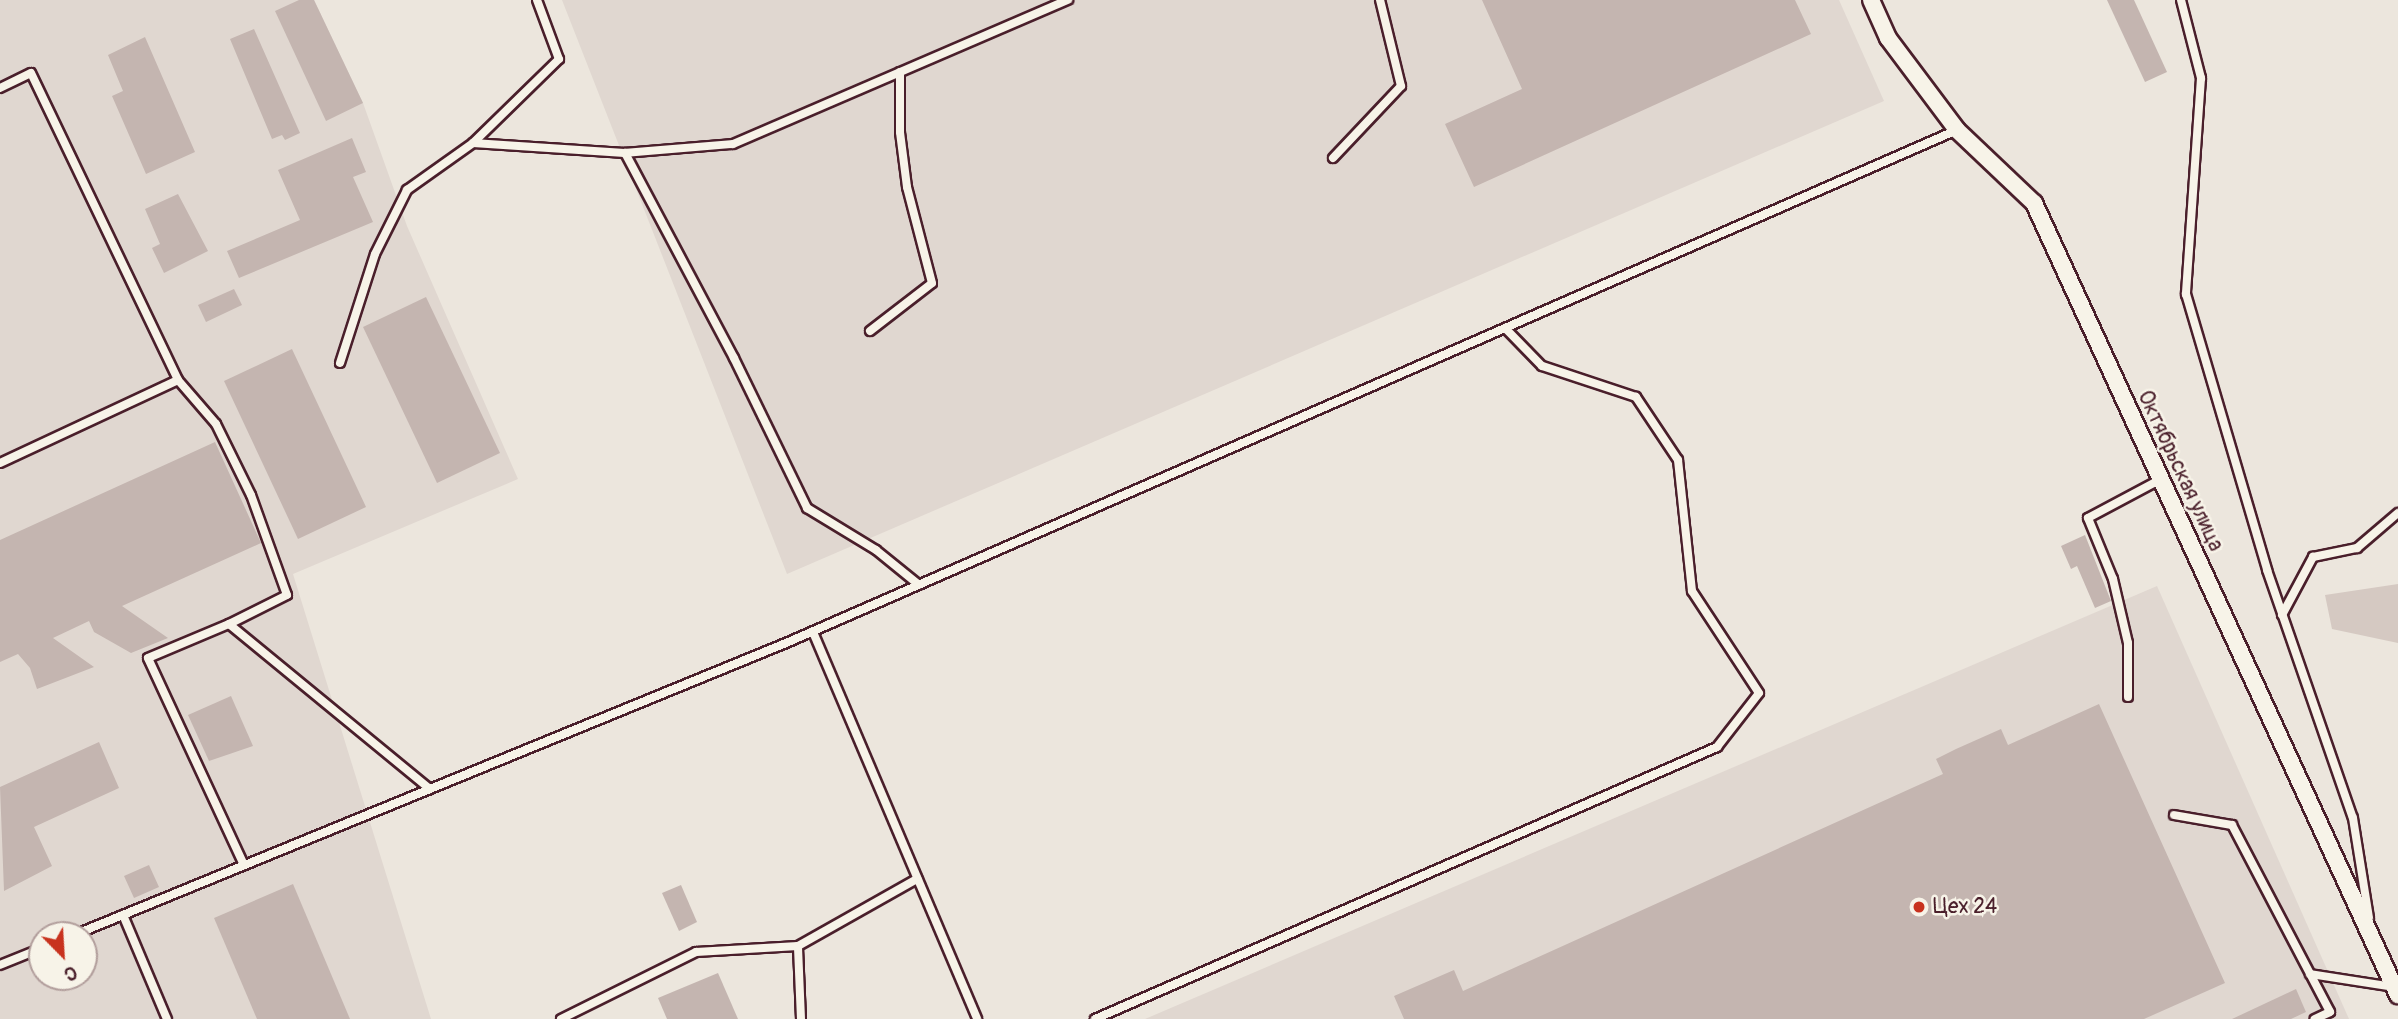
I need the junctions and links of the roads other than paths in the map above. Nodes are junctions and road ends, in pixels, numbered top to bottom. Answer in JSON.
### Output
{"nodes":[{"id":1,"x":537,"y":0,"type":"edge"},
{"id":2,"x":1068,"y":0,"type":"edge"},
{"id":3,"x":1380,"y":0,"type":"edge"},
{"id":4,"x":1871,"y":0,"type":"edge"},
{"id":5,"x":2181,"y":0,"type":"edge"},
{"id":6,"x":900,"y":72,"type":"junction"},
{"id":7,"x":0,"y":88,"type":"edge"},
{"id":8,"x":1957,"y":130,"type":"junction"},
{"id":9,"x":473,"y":143,"type":"junction"},
{"id":10,"x":625,"y":153,"type":"junction"},
{"id":11,"x":1333,"y":158,"type":"dead end"},
{"id":12,"x":1505,"y":328,"type":"junction"},
{"id":13,"x":870,"y":331,"type":"dead end"},
{"id":14,"x":340,"y":363,"type":"dead end"},
{"id":15,"x":178,"y":380,"type":"junction"},
{"id":16,"x":0,"y":463,"type":"edge"},
{"id":17,"x":2161,"y":479,"type":"junction"},
{"id":18,"x":2398,"y":513,"type":"edge"},
{"id":19,"x":919,"y":585,"type":"junction"},
{"id":20,"x":2282,"y":615,"type":"junction"},
{"id":21,"x":229,"y":624,"type":"junction"},
{"id":22,"x":813,"y":632,"type":"junction"},
{"id":23,"x":2128,"y":697,"type":"dead end"},
{"id":24,"x":430,"y":789,"type":"junction"},
{"id":25,"x":2174,"y":815,"type":"dead end"},
{"id":26,"x":244,"y":865,"type":"junction"},
{"id":27,"x":918,"y":879,"type":"junction"},
{"id":28,"x":123,"y":915,"type":"junction"},
{"id":29,"x":98,"y":925,"type":"edge"},
{"id":30,"x":2372,"y":939,"type":"junction"},
{"id":31,"x":798,"y":946,"type":"junction"},
{"id":32,"x":28,"y":954,"type":"edge"},
{"id":33,"x":0,"y":965,"type":"edge"},
{"id":34,"x":2310,"y":974,"type":"junction"},
{"id":35,"x":2396,"y":991,"type":"edge"},
{"id":36,"x":167,"y":1019,"type":"edge"},
{"id":37,"x":561,"y":1019,"type":"edge"},
{"id":38,"x":801,"y":1019,"type":"edge"},
{"id":39,"x":977,"y":1019,"type":"edge"},
{"id":40,"x":1095,"y":1019,"type":"edge"},
{"id":41,"x":2315,"y":1019,"type":"edge"}],
"edges":[{"from":1,"to":9,"type":"lane"},
{"from":2,"to":6,"type":"lane"},
{"from":3,"to":11,"type":"lane"},
{"from":4,"to":8,"type":"street","name":"Октябрьская улица"},
{"from":5,"to":20,"type":"lane"},
{"from":6,"to":10,"type":"lane"},
{"from":6,"to":13,"type":"lane"},
{"from":7,"to":15,"type":"lane"},
{"from":8,"to":12,"type":"lane"},
{"from":8,"to":17,"type":"street","name":"Октябрьская улица"},
{"from":9,"to":10,"type":"lane"},
{"from":9,"to":14,"type":"lane"},
{"from":10,"to":19,"type":"lane"},
{"from":12,"to":19,"type":"lane"},
{"from":12,"to":40,"type":"lane"},
{"from":15,"to":16,"type":"lane"},
{"from":15,"to":21,"type":"lane"},
{"from":17,"to":23,"type":"lane"},
{"from":17,"to":30,"type":"street","name":"Октябрьская улица"},
{"from":18,"to":20,"type":"lane"},
{"from":19,"to":22,"type":"lane"},
{"from":20,"to":30,"type":"lane"},
{"from":21,"to":24,"type":"lane"},
{"from":21,"to":26,"type":"lane"},
{"from":22,"to":24,"type":"lane"},
{"from":22,"to":27,"type":"lane"},
{"from":24,"to":26,"type":"lane"},
{"from":25,"to":34,"type":"lane"},
{"from":26,"to":28,"type":"lane"},
{"from":27,"to":31,"type":"lane"},
{"from":27,"to":39,"type":"lane"},
{"from":28,"to":29,"type":"lane"},
{"from":28,"to":36,"type":"lane"},
{"from":30,"to":35,"type":"street","name":"Октябрьская улица"},
{"from":31,"to":37,"type":"lane"},
{"from":31,"to":38,"type":"lane"},
{"from":32,"to":33,"type":"lane"},
{"from":34,"to":35,"type":"lane"},
{"from":34,"to":41,"type":"lane"}]}
